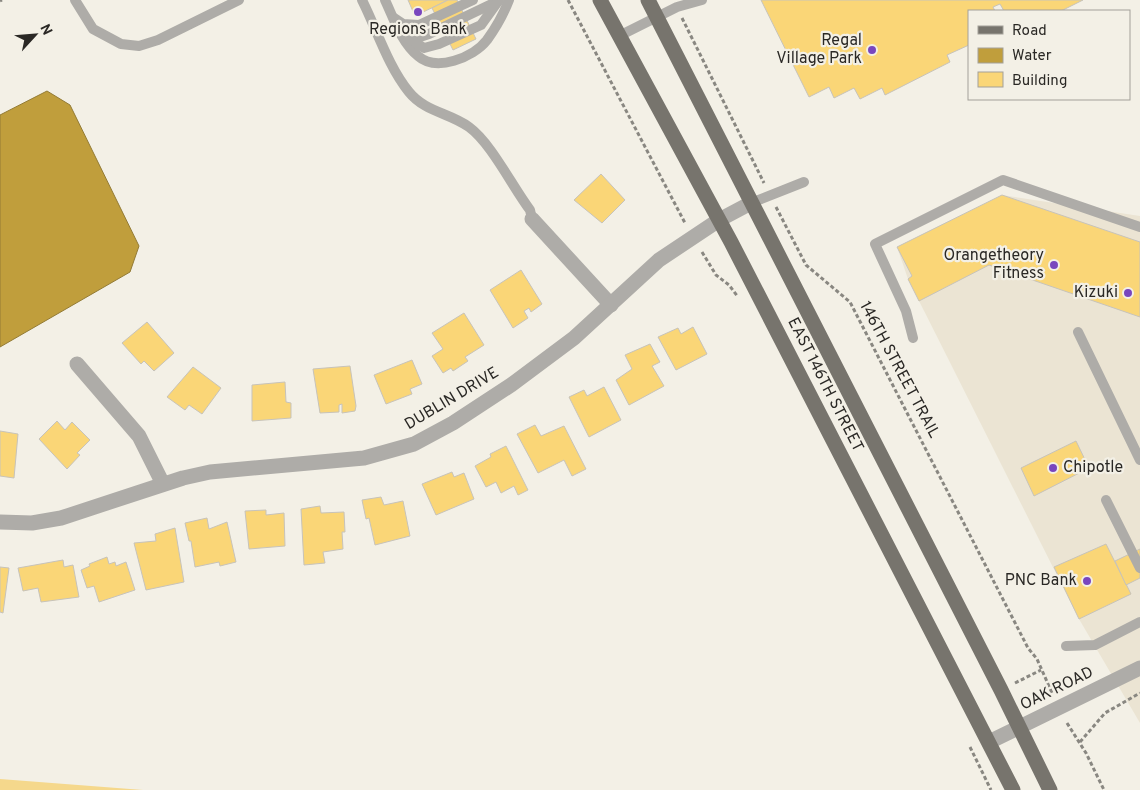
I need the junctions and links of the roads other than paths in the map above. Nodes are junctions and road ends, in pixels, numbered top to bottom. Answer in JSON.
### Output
{"nodes":[{"id":1,"x":75,"y":0,"type":"edge"},
{"id":2,"x":80,"y":0,"type":"edge"},
{"id":3,"x":239,"y":0,"type":"edge"},
{"id":4,"x":362,"y":0,"type":"edge"},
{"id":5,"x":385,"y":0,"type":"edge"},
{"id":6,"x":473,"y":0,"type":"edge"},
{"id":7,"x":502,"y":0,"type":"edge"},
{"id":8,"x":600,"y":0,"type":"edge"},
{"id":9,"x":648,"y":0,"type":"edge"},
{"id":10,"x":702,"y":0,"type":"edge"},
{"id":11,"x":83,"y":14,"type":"junction"},
{"id":12,"x":393,"y":17,"type":"junction"},
{"id":13,"x":657,"y":17,"type":"junction"},
{"id":14,"x":404,"y":35,"type":"junction"},
{"id":15,"x":619,"y":36,"type":"junction"},
{"id":16,"x":804,"y":182,"type":"dead end"},
{"id":17,"x":751,"y":203,"type":"junction"},
{"id":18,"x":532,"y":219,"type":"joint"},
{"id":19,"x":719,"y":220,"type":"junction"},
{"id":20,"x":1140,"y":227,"type":"edge"},
{"id":21,"x":610,"y":305,"type":"junction"},
{"id":22,"x":1078,"y":332,"type":"dead end"},
{"id":23,"x":913,"y":338,"type":"dead end"},
{"id":24,"x":77,"y":364,"type":"dead end"},
{"id":25,"x":1140,"y":460,"type":"edge"},
{"id":26,"x":163,"y":484,"type":"junction"},
{"id":27,"x":1106,"y":500,"type":"dead end"},
{"id":28,"x":0,"y":522,"type":"edge"},
{"id":29,"x":1140,"y":568,"type":"edge"},
{"id":30,"x":1140,"y":622,"type":"edge"},
{"id":31,"x":1066,"y":646,"type":"dead end"},
{"id":32,"x":1140,"y":668,"type":"edge"},
{"id":33,"x":1019,"y":727,"type":"junction"},
{"id":34,"x":989,"y":742,"type":"junction"},
{"id":35,"x":1013,"y":790,"type":"edge"},
{"id":36,"x":1050,"y":790,"type":"edge"}],
"edges":[{"from":1,"to":11,"type":"lane"},
{"from":2,"to":11,"type":"lane"},
{"from":3,"to":11,"type":"lane"},
{"from":4,"to":18,"type":"lane"},
{"from":5,"to":12,"type":"lane"},
{"from":6,"to":12,"type":"lane"},
{"from":7,"to":14,"type":"lane"},
{"from":7,"to":14,"type":"lane"},
{"from":8,"to":15,"type":"main road","name":"EAST 146TH STREET"},
{"from":9,"to":13,"type":"main road","name":"EAST 146TH STREET"},
{"from":10,"to":13,"type":"lane"},
{"from":12,"to":14,"type":"lane"},
{"from":13,"to":15,"type":"lane"},
{"from":13,"to":17,"type":"main road","name":"EAST 146TH STREET"},
{"from":15,"to":19,"type":"main road","name":"EAST 146TH STREET"},
{"from":16,"to":17,"type":"lane"},
{"from":17,"to":19,"type":"street","name":"DUBLIN DRIVE"},
{"from":17,"to":33,"type":"main road","name":"EAST 146TH STREET"},
{"from":18,"to":21,"type":"street"},
{"from":19,"to":21,"type":"street","name":"DUBLIN DRIVE"},
{"from":19,"to":34,"type":"main road","name":"EAST 146TH STREET"},
{"from":20,"to":23,"type":"lane"},
{"from":21,"to":26,"type":"street","name":"DUBLIN DRIVE"},
{"from":22,"to":25,"type":"lane"},
{"from":24,"to":26,"type":"street"},
{"from":26,"to":28,"type":"street","name":"DUBLIN DRIVE"},
{"from":27,"to":29,"type":"lane"},
{"from":30,"to":31,"type":"lane"},
{"from":32,"to":33,"type":"street","name":"OAK ROAD"},
{"from":33,"to":34,"type":"street","name":"OAK ROAD"},
{"from":33,"to":36,"type":"main road","name":"EAST 146TH STREET"},
{"from":34,"to":35,"type":"main road","name":"EAST 146TH STREET"}]}
